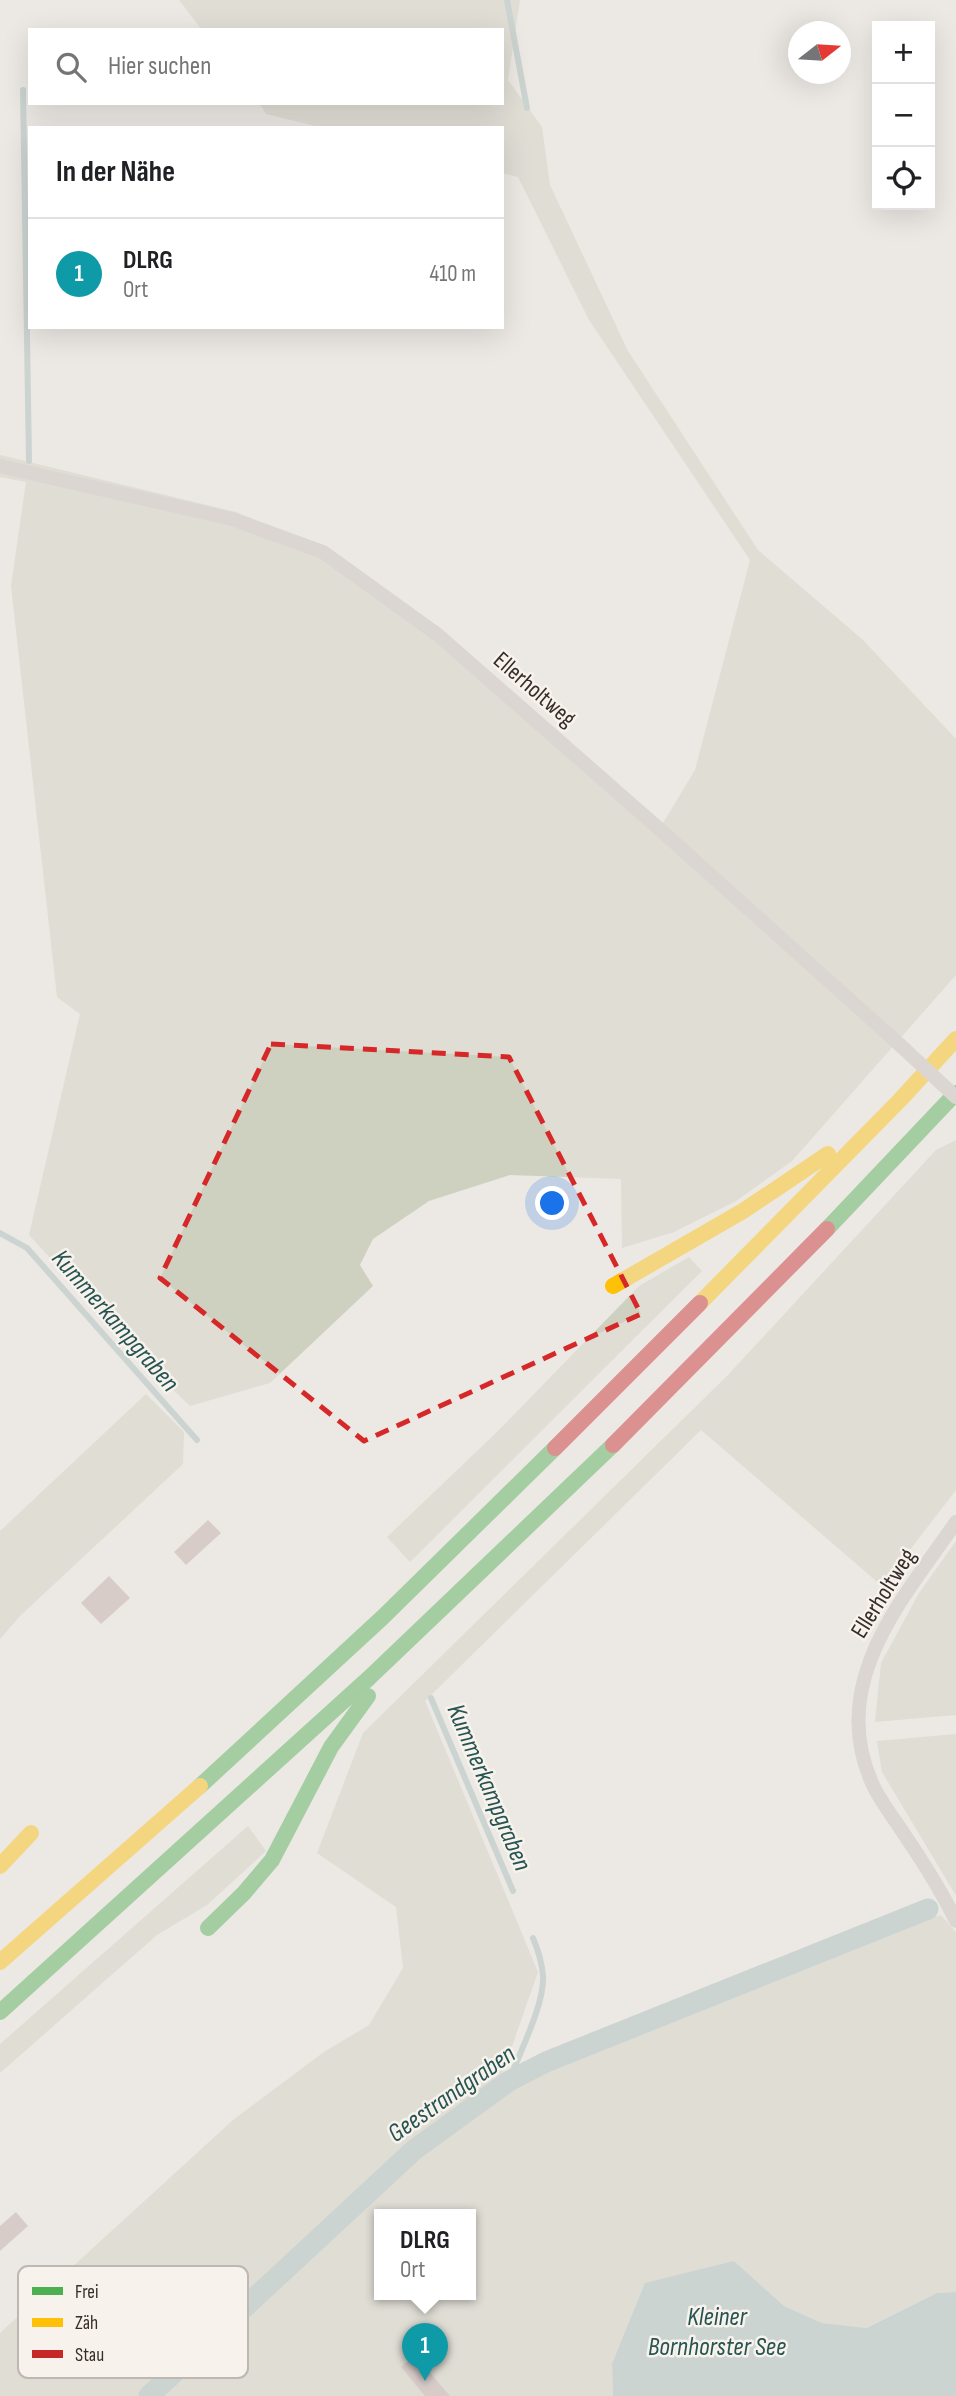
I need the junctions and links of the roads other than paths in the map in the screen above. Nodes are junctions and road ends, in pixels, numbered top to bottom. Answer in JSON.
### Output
{"nodes":[{"id":1,"x":0,"y":466,"type":"edge"},
{"id":2,"x":956,"y":1039,"type":"edge"},
{"id":3,"x":956,"y":1095,"type":"edge"},
{"id":4,"x":900,"y":1100,"type":"junction"},
{"id":5,"x":612,"y":1286,"type":"dead end"},
{"id":6,"x":956,"y":1522,"type":"edge"},
{"id":7,"x":406,"y":1644,"type":"junction"},
{"id":8,"x":31,"y":1833,"type":"dead end"},
{"id":9,"x":0,"y":1866,"type":"edge"},
{"id":10,"x":956,"y":1921,"type":"edge"},
{"id":11,"x":208,"y":1928,"type":"dead end"},
{"id":12,"x":0,"y":1962,"type":"edge"},
{"id":13,"x":0,"y":2012,"type":"edge"}],
"edges":[{"from":1,"to":3,"type":"street","name":"Ellerholtweg","bridge":true},
{"from":2,"to":4,"type":"highway"},
{"from":3,"to":7,"type":"highway"},
{"from":4,"to":5,"type":"highway"},
{"from":4,"to":12,"type":"highway"},
{"from":6,"to":10,"type":"street","name":"Ellerholtweg"},
{"from":7,"to":11,"type":"highway"},
{"from":7,"to":13,"type":"highway"},
{"from":8,"to":9,"type":"highway"}]}
